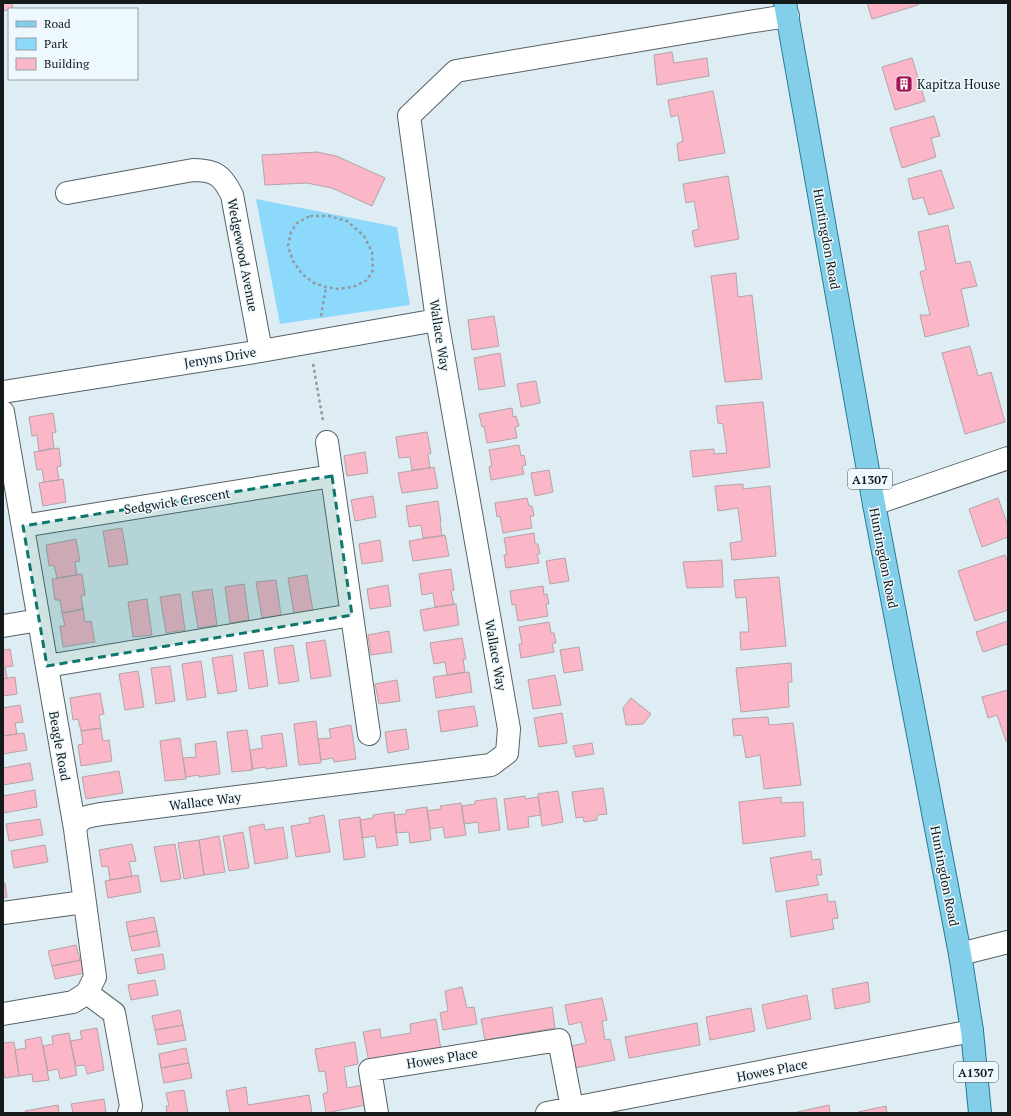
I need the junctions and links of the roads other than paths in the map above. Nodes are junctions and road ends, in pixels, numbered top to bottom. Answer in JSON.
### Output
{"nodes":[{"id":1,"x":786,"y":10,"type":"edge"},
{"id":2,"x":66,"y":193,"type":"dead end"},
{"id":3,"x":437,"y":320,"type":"junction"},
{"id":4,"x":261,"y":350,"type":"junction"},
{"id":5,"x":3,"y":392,"type":"edge"},
{"id":6,"x":3,"y":412,"type":"edge"},
{"id":7,"x":327,"y":442,"type":"road end"},
{"id":8,"x":1008,"y":458,"type":"edge"},
{"id":9,"x":332,"y":476,"type":"junction"},
{"id":10,"x":874,"y":504,"type":"junction"},
{"id":11,"x":23,"y":526,"type":"junction"},
{"id":12,"x":352,"y":615,"type":"junction"},
{"id":13,"x":39,"y":620,"type":"junction"},
{"id":14,"x":3,"y":626,"type":"edge"},
{"id":15,"x":47,"y":666,"type":"junction"},
{"id":16,"x":369,"y":734,"type":"dead end"},
{"id":17,"x":75,"y":829,"type":"junction"},
{"id":18,"x":84,"y":902,"type":"junction"},
{"id":19,"x":3,"y":912,"type":"edge"},
{"id":20,"x":1008,"y":942,"type":"edge"},
{"id":21,"x":960,"y":954,"type":"junction"},
{"id":22,"x":87,"y":993,"type":"junction"},
{"id":23,"x":3,"y":1014,"type":"edge"},
{"id":24,"x":972,"y":1032,"type":"junction"},
{"id":25,"x":573,"y":1111,"type":"edge"},
{"id":26,"x":129,"y":1113,"type":"edge"},
{"id":27,"x":376,"y":1113,"type":"edge"},
{"id":28,"x":547,"y":1113,"type":"edge"},
{"id":29,"x":980,"y":1113,"type":"edge"}],
"edges":[{"from":1,"to":3,"type":"street","name":"Wallace Way"},
{"from":1,"to":10,"type":"main road","name":"Huntingdon Road","number":"A1307"},
{"from":2,"to":4,"type":"street","name":"Wedgewood Avenue"},
{"from":3,"to":4,"type":"street","name":"Jenyns Drive"},
{"from":3,"to":17,"type":"street","name":"Wallace Way"},
{"from":4,"to":5,"type":"street","name":"Jenyns Drive"},
{"from":6,"to":11,"type":"street","name":"Beagle Road"},
{"from":7,"to":9,"type":"street"},
{"from":8,"to":10,"type":"street"},
{"from":9,"to":11,"type":"street","name":"Sedgwick Crescent"},
{"from":9,"to":12,"type":"street"},
{"from":10,"to":21,"type":"main road","name":"Huntingdon Road","number":"A1307"},
{"from":11,"to":13,"type":"street","name":"Beagle Road"},
{"from":12,"to":15,"type":"street"},
{"from":12,"to":16,"type":"street"},
{"from":13,"to":14,"type":"street"},
{"from":13,"to":15,"type":"street","name":"Beagle Road"},
{"from":15,"to":17,"type":"street","name":"Beagle Road"},
{"from":17,"to":18,"type":"street","name":"Beagle Road"},
{"from":18,"to":19,"type":"street"},
{"from":18,"to":22,"type":"street","name":"Beagle Road"},
{"from":20,"to":21,"type":"street"},
{"from":21,"to":24,"type":"main road","name":"Huntingdon Road","number":"A1307"},
{"from":22,"to":23,"type":"street"},
{"from":22,"to":26,"type":"street"},
{"from":24,"to":25,"type":"street","name":"Howes Place"},
{"from":24,"to":29,"type":"main road","name":"Huntingdon Road","number":"A1307"},
{"from":25,"to":27,"type":"street","name":"Howes Place"},
{"from":25,"to":28,"type":"street","name":"Howes Place"}]}
